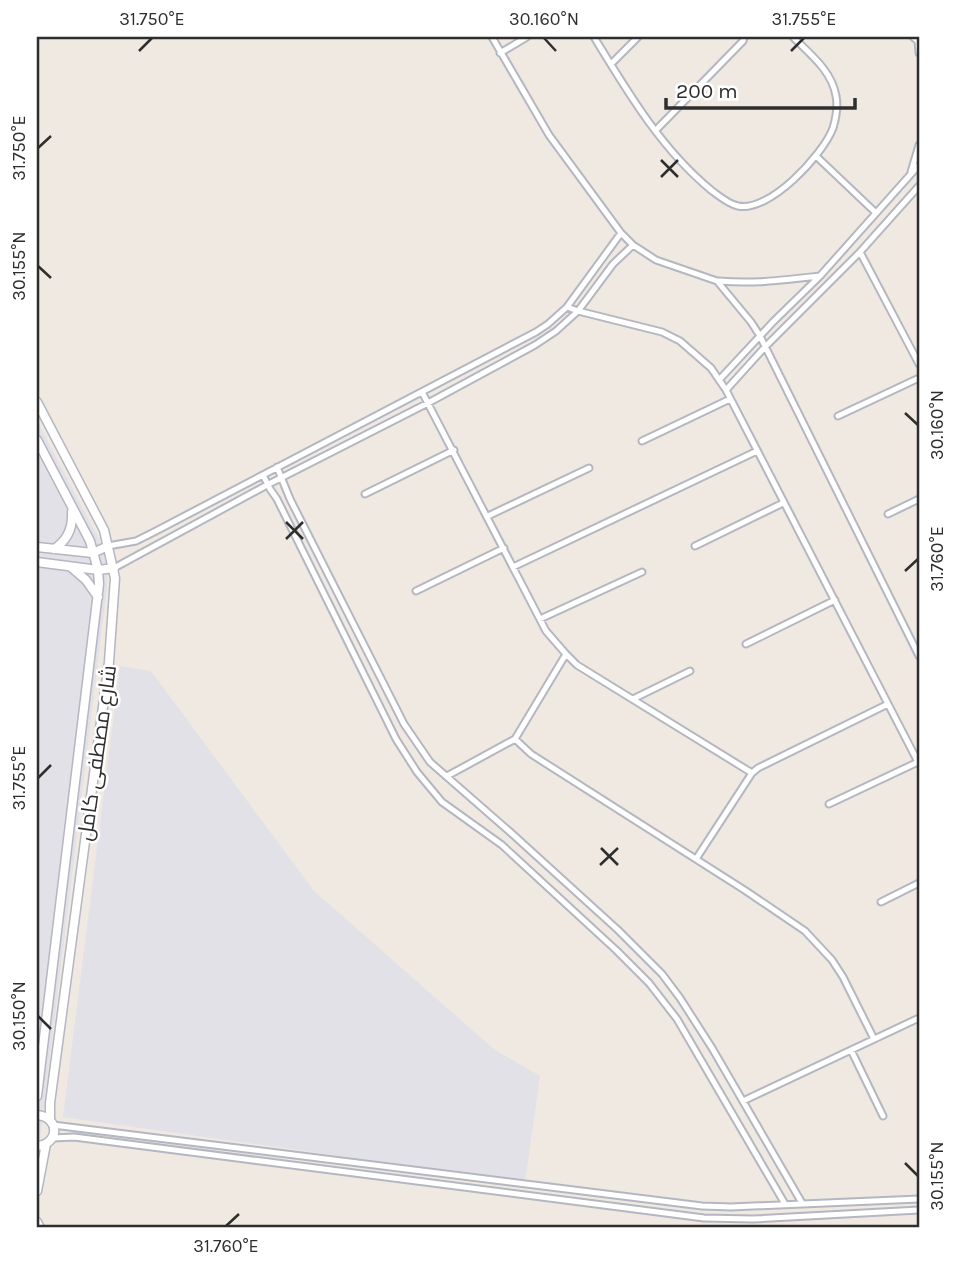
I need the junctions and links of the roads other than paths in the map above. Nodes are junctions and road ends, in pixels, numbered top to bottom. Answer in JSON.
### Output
{"nodes":[{"id":1,"x":492,"y":37,"type":"edge"},
{"id":2,"x":527,"y":37,"type":"edge"},
{"id":3,"x":594,"y":37,"type":"edge"},
{"id":4,"x":638,"y":37,"type":"edge"},
{"id":5,"x":744,"y":37,"type":"edge"},
{"id":6,"x":793,"y":37,"type":"edge"},
{"id":7,"x":917,"y":40,"type":"edge"},
{"id":8,"x":500,"y":53,"type":"junction"},
{"id":9,"x":919,"y":53,"type":"edge"},
{"id":10,"x":611,"y":64,"type":"junction"},
{"id":11,"x":656,"y":130,"type":"junction"},
{"id":12,"x":919,"y":145,"type":"edge"},
{"id":13,"x":816,"y":156,"type":"junction"},
{"id":14,"x":919,"y":165,"type":"edge"},
{"id":15,"x":910,"y":175,"type":"junction"},
{"id":16,"x":919,"y":186,"type":"edge"},
{"id":17,"x":876,"y":213,"type":"junction"},
{"id":18,"x":621,"y":233,"type":"junction"},
{"id":19,"x":633,"y":245,"type":"junction"},
{"id":20,"x":860,"y":251,"type":"junction"},
{"id":21,"x":820,"y":276,"type":"junction"},
{"id":22,"x":717,"y":281,"type":"junction"},
{"id":23,"x":567,"y":307,"type":"junction"},
{"id":24,"x":578,"y":311,"type":"junction"},
{"id":25,"x":760,"y":336,"type":"junction"},
{"id":26,"x":765,"y":347,"type":"junction"},
{"id":27,"x":919,"y":364,"type":"edge"},
{"id":28,"x":919,"y":379,"type":"edge"},
{"id":29,"x":719,"y":380,"type":"junction"},
{"id":30,"x":726,"y":390,"type":"junction"},
{"id":31,"x":422,"y":392,"type":"junction"},
{"id":32,"x":730,"y":399,"type":"junction"},
{"id":33,"x":37,"y":402,"type":"edge"},
{"id":34,"x":428,"y":403,"type":"junction"},
{"id":35,"x":838,"y":416,"type":"dead end"},
{"id":36,"x":37,"y":440,"type":"edge"},
{"id":37,"x":642,"y":441,"type":"dead end"},
{"id":38,"x":454,"y":450,"type":"junction"},
{"id":39,"x":757,"y":451,"type":"junction"},
{"id":40,"x":277,"y":467,"type":"junction"},
{"id":41,"x":589,"y":468,"type":"dead end"},
{"id":42,"x":262,"y":475,"type":"junction"},
{"id":43,"x":283,"y":478,"type":"junction"},
{"id":44,"x":267,"y":485,"type":"junction"},
{"id":45,"x":365,"y":494,"type":"dead end"},
{"id":46,"x":919,"y":499,"type":"edge"},
{"id":47,"x":783,"y":503,"type":"junction"},
{"id":48,"x":71,"y":505,"type":"junction"},
{"id":49,"x":888,"y":514,"type":"dead end"},
{"id":50,"x":488,"y":516,"type":"junction"},
{"id":51,"x":156,"y":531,"type":"junction"},
{"id":52,"x":162,"y":541,"type":"junction"},
{"id":53,"x":108,"y":546,"type":"junction"},
{"id":54,"x":695,"y":546,"type":"dead end"},
{"id":55,"x":37,"y":547,"type":"edge"},
{"id":56,"x":504,"y":548,"type":"junction"},
{"id":57,"x":54,"y":550,"type":"junction"},
{"id":58,"x":93,"y":553,"type":"junction"},
{"id":59,"x":37,"y":562,"type":"edge"},
{"id":60,"x":71,"y":567,"type":"junction"},
{"id":61,"x":513,"y":567,"type":"junction"},
{"id":62,"x":114,"y":568,"type":"junction"},
{"id":63,"x":98,"y":569,"type":"junction"},
{"id":64,"x":642,"y":572,"type":"dead end"},
{"id":65,"x":416,"y":592,"type":"dead end"},
{"id":66,"x":98,"y":597,"type":"junction"},
{"id":67,"x":835,"y":600,"type":"junction"},
{"id":68,"x":540,"y":619,"type":"junction"},
{"id":69,"x":746,"y":644,"type":"dead end"},
{"id":70,"x":566,"y":654,"type":"junction"},
{"id":71,"x":919,"y":656,"type":"edge"},
{"id":72,"x":690,"y":671,"type":"dead end"},
{"id":73,"x":633,"y":699,"type":"junction"},
{"id":74,"x":888,"y":704,"type":"junction"},
{"id":75,"x":515,"y":739,"type":"junction"},
{"id":76,"x":919,"y":763,"type":"edge"},
{"id":77,"x":752,"y":773,"type":"junction"},
{"id":78,"x":447,"y":776,"type":"junction"},
{"id":79,"x":830,"y":804,"type":"dead end"},
{"id":80,"x":696,"y":859,"type":"junction"},
{"id":81,"x":919,"y":883,"type":"edge"},
{"id":82,"x":881,"y":902,"type":"dead end"},
{"id":83,"x":919,"y":1018,"type":"edge"},
{"id":84,"x":874,"y":1040,"type":"junction"},
{"id":85,"x":851,"y":1050,"type":"junction"},
{"id":86,"x":37,"y":1096,"type":"edge"},
{"id":87,"x":743,"y":1101,"type":"junction"},
{"id":88,"x":37,"y":1115,"type":"edge"},
{"id":89,"x":883,"y":1116,"type":"dead end"},
{"id":90,"x":51,"y":1122,"type":"junction"},
{"id":91,"x":49,"y":1141,"type":"junction"},
{"id":92,"x":37,"y":1146,"type":"edge"},
{"id":93,"x":37,"y":1191,"type":"edge"},
{"id":94,"x":919,"y":1199,"type":"edge"},
{"id":95,"x":802,"y":1203,"type":"junction"},
{"id":96,"x":785,"y":1204,"type":"junction"},
{"id":97,"x":919,"y":1210,"type":"edge"},
{"id":98,"x":37,"y":1222,"type":"edge"},
{"id":99,"x":40,"y":1228,"type":"edge"}],
"edges":[{"from":1,"to":8,"type":"street"},
{"from":2,"to":8,"type":"street"},
{"from":3,"to":10,"type":"street"},
{"from":4,"to":10,"type":"street"},
{"from":5,"to":11,"type":"street"},
{"from":6,"to":13,"type":"street"},
{"from":7,"to":9,"type":"street"},
{"from":8,"to":18,"type":"street"},
{"from":10,"to":11,"type":"street"},
{"from":11,"to":13,"type":"street"},
{"from":12,"to":15,"type":"street"},
{"from":13,"to":17,"type":"street"},
{"from":14,"to":15,"type":"street"},
{"from":15,"to":17,"type":"street"},
{"from":16,"to":20,"type":"street"},
{"from":17,"to":21,"type":"street"},
{"from":18,"to":19,"type":"street"},
{"from":18,"to":23,"type":"street"},
{"from":19,"to":22,"type":"street"},
{"from":19,"to":24,"type":"street"},
{"from":20,"to":26,"type":"street"},
{"from":20,"to":27,"type":"street"},
{"from":21,"to":22,"type":"street"},
{"from":21,"to":25,"type":"street"},
{"from":22,"to":25,"type":"street"},
{"from":23,"to":24,"type":"street"},
{"from":23,"to":31,"type":"street"},
{"from":24,"to":29,"type":"street"},
{"from":24,"to":34,"type":"street"},
{"from":25,"to":26,"type":"street"},
{"from":25,"to":29,"type":"street"},
{"from":26,"to":30,"type":"street"},
{"from":26,"to":71,"type":"street"},
{"from":28,"to":35,"type":"street"},
{"from":29,"to":30,"type":"street"},
{"from":30,"to":32,"type":"street"},
{"from":31,"to":34,"type":"street"},
{"from":31,"to":40,"type":"street"},
{"from":32,"to":37,"type":"street"},
{"from":32,"to":39,"type":"street"},
{"from":33,"to":53,"type":"street","name":"شارع مصطفى كامل"},
{"from":34,"to":38,"type":"street"},
{"from":34,"to":43,"type":"street"},
{"from":36,"to":48,"type":"street","name":"شارع مصطفى كامل"},
{"from":38,"to":45,"type":"street"},
{"from":38,"to":50,"type":"street"},
{"from":39,"to":47,"type":"street"},
{"from":39,"to":61,"type":"street"},
{"from":40,"to":42,"type":"street"},
{"from":40,"to":43,"type":"street"},
{"from":41,"to":50,"type":"street"},
{"from":42,"to":44,"type":"street"},
{"from":42,"to":51,"type":"street"},
{"from":43,"to":44,"type":"street"},
{"from":43,"to":78,"type":"street"},
{"from":44,"to":52,"type":"street"},
{"from":44,"to":96,"type":"street"},
{"from":46,"to":49,"type":"street"},
{"from":47,"to":54,"type":"street"},
{"from":47,"to":67,"type":"street"},
{"from":48,"to":57,"type":"street"},
{"from":48,"to":58,"type":"street","name":"شارع مصطفى كامل"},
{"from":50,"to":56,"type":"street"},
{"from":51,"to":52,"type":"street"},
{"from":51,"to":53,"type":"street"},
{"from":52,"to":62,"type":"street"},
{"from":53,"to":58,"type":"street"},
{"from":53,"to":62,"type":"street","name":"شارع مصطفى كامل"},
{"from":55,"to":57,"type":"street"},
{"from":56,"to":61,"type":"street"},
{"from":56,"to":65,"type":"street"},
{"from":57,"to":58,"type":"street"},
{"from":58,"to":63,"type":"street","name":"شارع مصطفى كامل"},
{"from":59,"to":60,"type":"street"},
{"from":60,"to":63,"type":"street"},
{"from":60,"to":66,"type":"street"},
{"from":61,"to":68,"type":"street"},
{"from":62,"to":63,"type":"street"},
{"from":62,"to":90,"type":"street","name":"شارع مصطفى كامل"},
{"from":63,"to":66,"type":"street","name":"شارع مصطفى كامل"},
{"from":64,"to":68,"type":"street"},
{"from":66,"to":86,"type":"street","name":"شارع مصطفى كامل"},
{"from":67,"to":69,"type":"street"},
{"from":67,"to":74,"type":"street"},
{"from":68,"to":70,"type":"street"},
{"from":70,"to":73,"type":"street"},
{"from":70,"to":75,"type":"street"},
{"from":72,"to":73,"type":"street"},
{"from":73,"to":77,"type":"street"},
{"from":74,"to":76,"type":"street"},
{"from":74,"to":77,"type":"street"},
{"from":75,"to":78,"type":"street"},
{"from":75,"to":80,"type":"street"},
{"from":76,"to":79,"type":"street"},
{"from":77,"to":80,"type":"street"},
{"from":78,"to":87,"type":"street"},
{"from":80,"to":84,"type":"street"},
{"from":81,"to":82,"type":"street"},
{"from":83,"to":84,"type":"street"},
{"from":84,"to":85,"type":"street"},
{"from":85,"to":87,"type":"street"},
{"from":85,"to":89,"type":"street"},
{"from":87,"to":95,"type":"street"},
{"from":88,"to":90,"type":"street"},
{"from":90,"to":91,"type":"street","name":"شارع مصطفى كامل"},
{"from":90,"to":96,"type":"street"},
{"from":91,"to":92,"type":"street"},
{"from":91,"to":93,"type":"street"},
{"from":91,"to":97,"type":"street"},
{"from":94,"to":95,"type":"street"},
{"from":95,"to":96,"type":"street"},
{"from":98,"to":99,"type":"street"}]}
